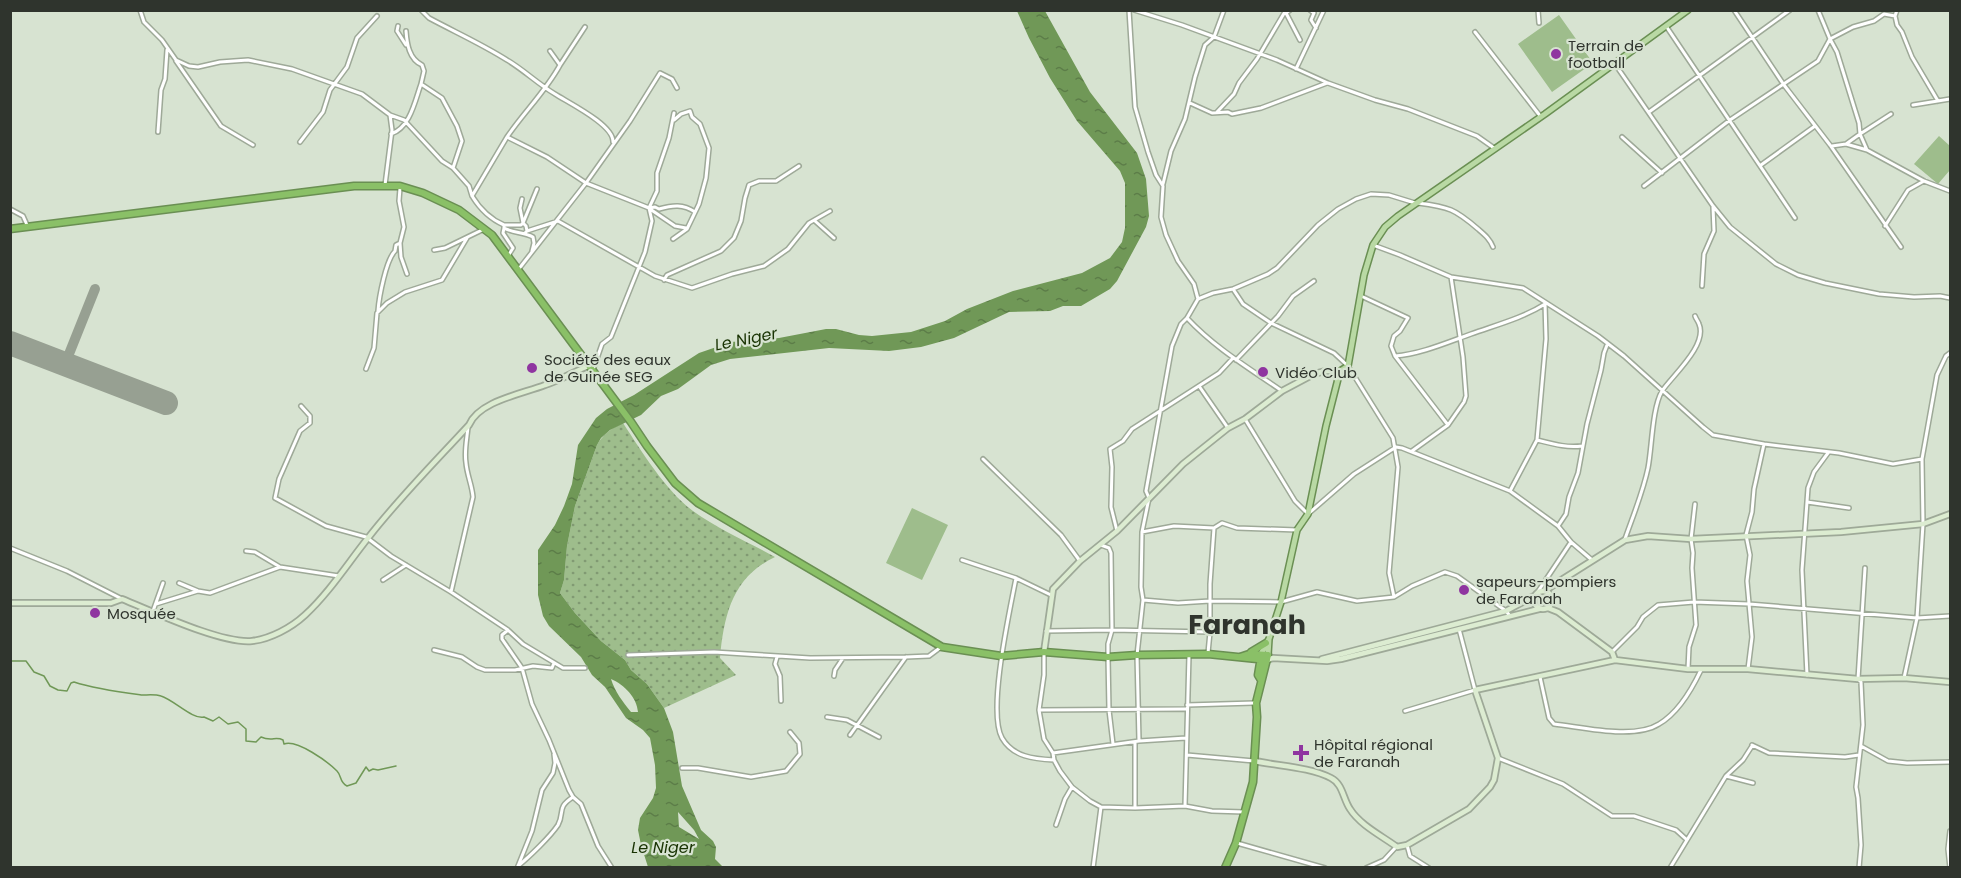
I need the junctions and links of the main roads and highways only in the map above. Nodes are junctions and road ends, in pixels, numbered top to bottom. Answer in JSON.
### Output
{"nodes":[{"id":1,"x":1688,"y":10,"type":"edge"},
{"id":2,"x":1678,"y":14,"type":"edge"},
{"id":3,"x":10,"y":229,"type":"edge"},
{"id":4,"x":1267,"y":641,"type":"junction"},
{"id":5,"x":1248,"y":657,"type":"junction"},
{"id":6,"x":1266,"y":657,"type":"junction"},
{"id":7,"x":1260,"y":678,"type":"junction"},
{"id":8,"x":1225,"y":867,"type":"edge"}],
"edges":[{"from":1,"to":2,"type":"main road"},
{"from":2,"to":4,"type":"main road"},
{"from":3,"to":5,"type":"highway"},
{"from":4,"to":5,"type":"highway"},
{"from":4,"to":6,"type":"main road"},
{"from":5,"to":6,"type":"highway"},
{"from":5,"to":7,"type":"highway"},
{"from":6,"to":7,"type":"highway"},
{"from":7,"to":8,"type":"highway"}]}
